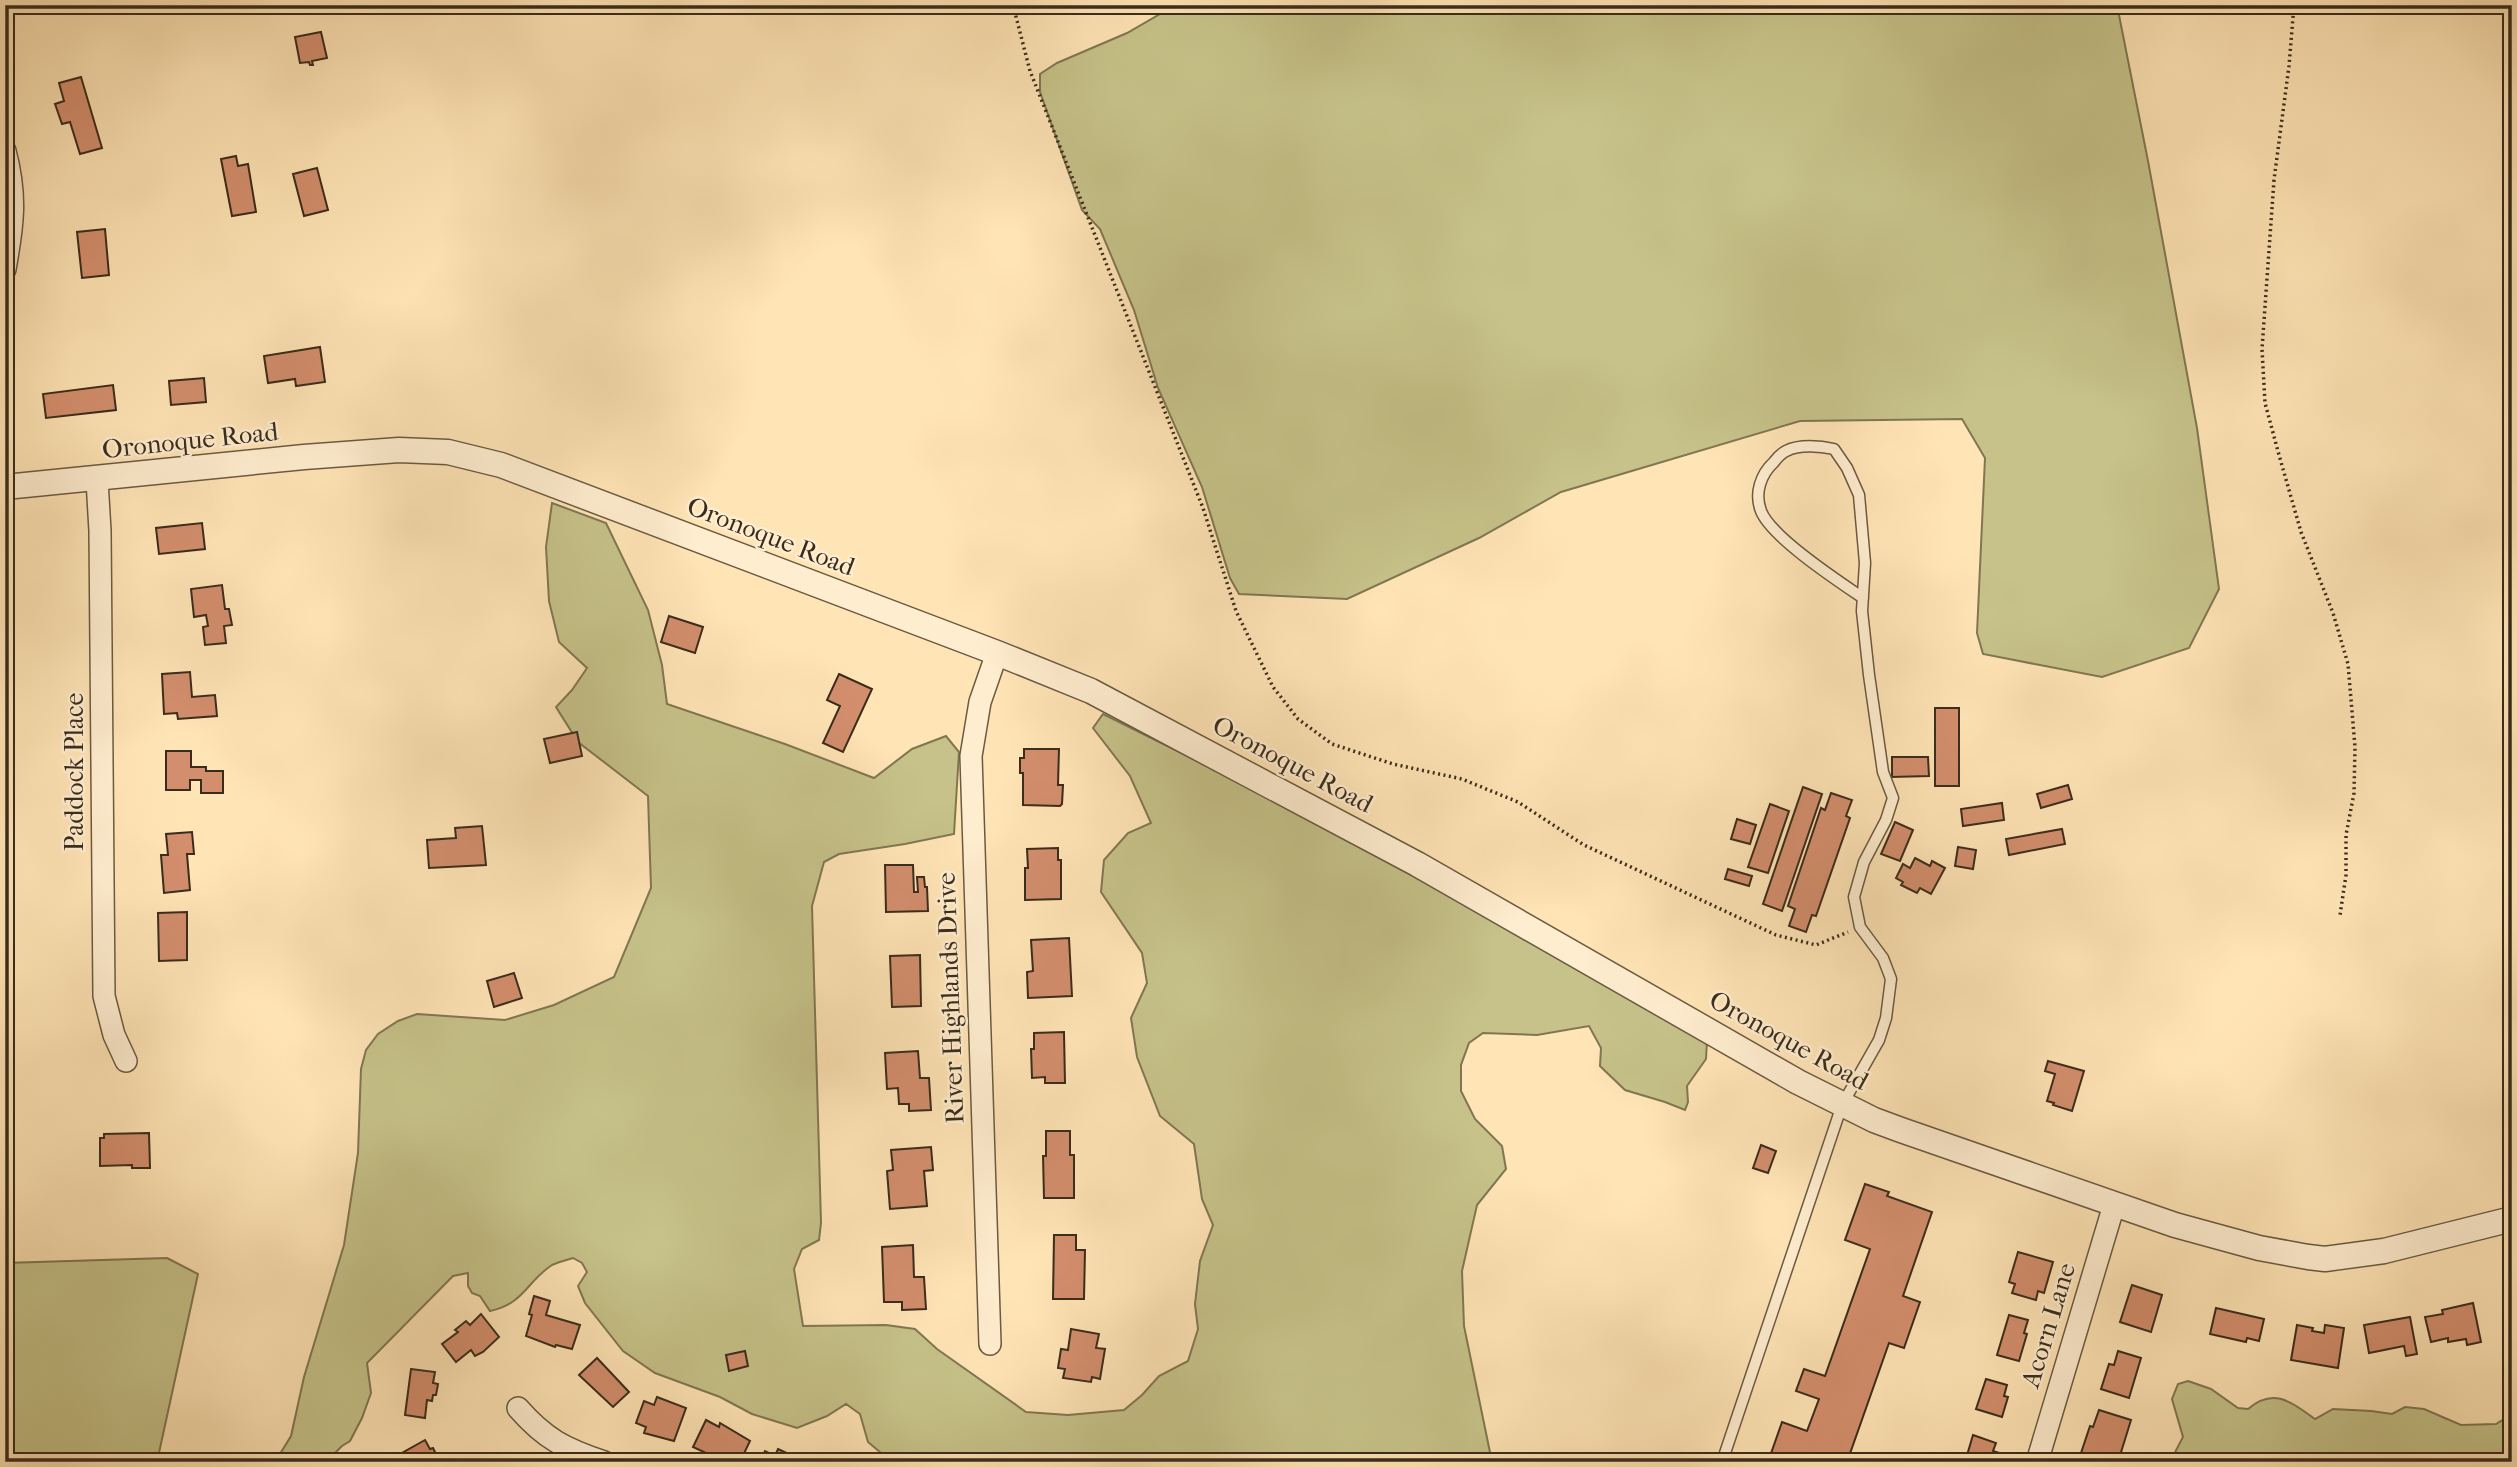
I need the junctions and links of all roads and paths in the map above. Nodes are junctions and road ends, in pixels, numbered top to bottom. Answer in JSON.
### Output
{"nodes":[{"id":1,"x":1013,"y":5,"type":"edge"},
{"id":2,"x":2294,"y":5,"type":"edge"},
{"id":3,"x":5,"y":151,"type":"edge"},
{"id":4,"x":5,"y":269,"type":"edge"},
{"id":5,"x":97,"y":480,"type":"junction"},
{"id":6,"x":5,"y":487,"type":"edge"},
{"id":7,"x":1863,"y":598,"type":"junction"},
{"id":8,"x":997,"y":653,"type":"junction"},
{"id":9,"x":2340,"y":915,"type":"dead end"},
{"id":10,"x":1860,"y":927,"type":"junction"},
{"id":11,"x":126,"y":1061,"type":"dead end"},
{"id":12,"x":1842,"y":1105,"type":"junction"},
{"id":13,"x":2114,"y":1205,"type":"junction"},
{"id":14,"x":2512,"y":1219,"type":"edge"},
{"id":15,"x":990,"y":1344,"type":"dead end"},
{"id":16,"x":518,"y":1408,"type":"dead end"},
{"id":17,"x":604,"y":1462,"type":"edge"},
{"id":18,"x":1722,"y":1462,"type":"edge"},
{"id":19,"x":2037,"y":1462,"type":"edge"}],
"edges":[{"from":1,"to":10,"type":"path"},
{"from":2,"to":9,"type":"path"},
{"from":3,"to":4,"type":"street"},
{"from":5,"to":6,"type":"street","name":"Oronoque Road"},
{"from":5,"to":8,"type":"street","name":"Oronoque Road"},
{"from":5,"to":11,"type":"street","name":"Paddock Place"},
{"from":7,"to":7,"type":"lane"},
{"from":7,"to":10,"type":"lane"},
{"from":8,"to":12,"type":"street","name":"Oronoque Road"},
{"from":8,"to":15,"type":"street","name":"River Highlands Drive"},
{"from":10,"to":12,"type":"lane"},
{"from":12,"to":13,"type":"street","name":"Oronoque Road"},
{"from":12,"to":18,"type":"lane"},
{"from":13,"to":14,"type":"street","name":"Oronoque Road"},
{"from":13,"to":19,"type":"street","name":"Acorn Lane"},
{"from":16,"to":17,"type":"street"}]}
